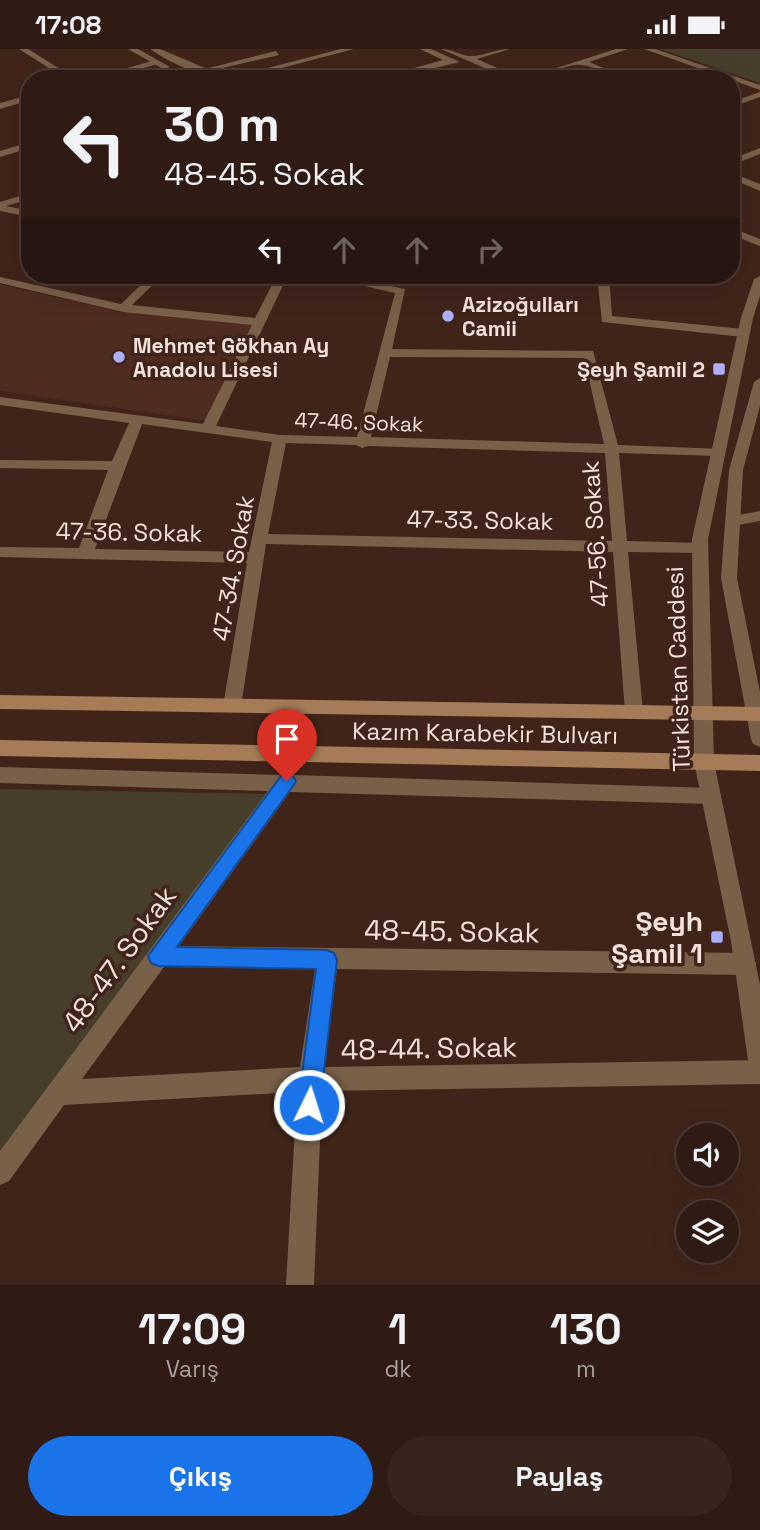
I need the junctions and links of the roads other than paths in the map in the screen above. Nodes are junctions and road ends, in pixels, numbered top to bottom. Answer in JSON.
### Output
{"nodes":[{"id":1,"x":23,"y":49,"type":"edge"},
{"id":2,"x":132,"y":49,"type":"edge"},
{"id":3,"x":154,"y":49,"type":"edge"},
{"id":4,"x":267,"y":49,"type":"edge"},
{"id":5,"x":350,"y":49,"type":"edge"},
{"id":6,"x":424,"y":49,"type":"edge"},
{"id":7,"x":445,"y":49,"type":"edge"},
{"id":8,"x":506,"y":49,"type":"edge"},
{"id":9,"x":624,"y":49,"type":"edge"},
{"id":10,"x":648,"y":49,"type":"edge"},
{"id":11,"x":276,"y":53,"type":"junction"},
{"id":12,"x":469,"y":59,"type":"junction"},
{"id":13,"x":451,"y":60,"type":"junction"},
{"id":14,"x":155,"y":62,"type":"junction"},
{"id":15,"x":294,"y":62,"type":"junction"},
{"id":16,"x":581,"y":62,"type":"junction"},
{"id":17,"x":57,"y":70,"type":"edge"},
{"id":18,"x":126,"y":70,"type":"edge"},
{"id":19,"x":174,"y":70,"type":"dead end"},
{"id":20,"x":199,"y":70,"type":"edge"},
{"id":21,"x":205,"y":70,"type":"edge"},
{"id":22,"x":266,"y":70,"type":"edge"},
{"id":23,"x":413,"y":70,"type":"edge"},
{"id":24,"x":474,"y":70,"type":"edge"},
{"id":25,"x":496,"y":70,"type":"edge"},
{"id":26,"x":555,"y":70,"type":"edge"},
{"id":27,"x":603,"y":70,"type":"edge"},
{"id":28,"x":708,"y":70,"type":"edge"},
{"id":29,"x":740,"y":81,"type":"edge"},
{"id":30,"x":760,"y":88,"type":"edge"},
{"id":31,"x":760,"y":94,"type":"edge"},
{"id":32,"x":21,"y":100,"type":"edge"},
{"id":33,"x":740,"y":102,"type":"edge"},
{"id":34,"x":1,"y":105,"type":"edge"},
{"id":35,"x":21,"y":148,"type":"edge"},
{"id":36,"x":760,"y":151,"type":"edge"},
{"id":37,"x":0,"y":154,"type":"edge"},
{"id":38,"x":740,"y":160,"type":"edge"},
{"id":39,"x":740,"y":167,"type":"edge"},
{"id":40,"x":760,"y":176,"type":"edge"},
{"id":41,"x":740,"y":179,"type":"edge"},
{"id":42,"x":760,"y":188,"type":"edge"},
{"id":43,"x":21,"y":199,"type":"edge"},
{"id":44,"x":0,"y":206,"type":"edge"},
{"id":45,"x":21,"y":212,"type":"edge"},
{"id":46,"x":740,"y":234,"type":"edge"},
{"id":47,"x":740,"y":243,"type":"edge"},
{"id":48,"x":760,"y":243,"type":"edge"},
{"id":49,"x":760,"y":252,"type":"edge"},
{"id":50,"x":760,"y":279,"type":"edge"},
{"id":51,"x":0,"y":280,"type":"edge"},
{"id":52,"x":148,"y":284,"type":"edge"},
{"id":53,"x":277,"y":284,"type":"edge"},
{"id":54,"x":369,"y":284,"type":"edge"},
{"id":55,"x":604,"y":284,"type":"edge"},
{"id":56,"x":374,"y":285,"type":"joint"},
{"id":57,"x":123,"y":308,"type":"junction"},
{"id":58,"x":258,"y":322,"type":"junction"},
{"id":59,"x":743,"y":333,"type":"junction"},
{"id":60,"x":385,"y":353,"type":"junction"},
{"id":61,"x":760,"y":382,"type":"edge"},
{"id":62,"x":0,"y":401,"type":"edge"},
{"id":63,"x":137,"y":421,"type":"junction"},
{"id":64,"x":754,"y":425,"type":"edge"},
{"id":65,"x":207,"y":431,"type":"junction"},
{"id":66,"x":281,"y":439,"type":"junction"},
{"id":67,"x":362,"y":444,"type":"junction"},
{"id":68,"x":612,"y":450,"type":"junction"},
{"id":69,"x":718,"y":452,"type":"junction"},
{"id":70,"x":0,"y":464,"type":"edge"},
{"id":71,"x":117,"y":467,"type":"junction"},
{"id":72,"x":760,"y":516,"type":"edge"},
{"id":73,"x":733,"y":521,"type":"junction"},
{"id":74,"x":259,"y":539,"type":"junction"},
{"id":75,"x":618,"y":547,"type":"junction"},
{"id":76,"x":700,"y":548,"type":"junction"},
{"id":77,"x":0,"y":552,"type":"edge"},
{"id":78,"x":86,"y":552,"type":"junction"},
{"id":79,"x":256,"y":558,"type":"junction"},
{"id":80,"x":0,"y":702,"type":"edge"},
{"id":81,"x":232,"y":706,"type":"junction"},
{"id":82,"x":634,"y":712,"type":"junction"},
{"id":83,"x":704,"y":713,"type":"junction"},
{"id":84,"x":758,"y":713,"type":"edge"},
{"id":85,"x":760,"y":739,"type":"edge"},
{"id":86,"x":0,"y":748,"type":"edge"},
{"id":87,"x":704,"y":762,"type":"junction"},
{"id":88,"x":760,"y":763,"type":"edge"},
{"id":89,"x":0,"y":775,"type":"edge"},
{"id":90,"x":287,"y":781,"type":"junction"},
{"id":91,"x":711,"y":796,"type":"junction"},
{"id":92,"x":158,"y":956,"type":"junction"},
{"id":93,"x":327,"y":960,"type":"junction"},
{"id":94,"x":745,"y":964,"type":"junction"},
{"id":95,"x":760,"y":1060,"type":"edge"},
{"id":96,"x":760,"y":1072,"type":"edge"},
{"id":97,"x":310,"y":1079,"type":"junction"},
{"id":98,"x":58,"y":1093,"type":"junction"},
{"id":99,"x":0,"y":1172,"type":"edge"},
{"id":100,"x":300,"y":1285,"type":"edge"}],
"edges":[{"from":1,"to":17,"type":"street"},
{"from":2,"to":14,"type":"street"},
{"from":3,"to":20,"type":"street"},
{"from":4,"to":11,"type":"street"},
{"from":5,"to":15,"type":"street"},
{"from":6,"to":13,"type":"street"},
{"from":7,"to":12,"type":"street"},
{"from":8,"to":12,"type":"street"},
{"from":9,"to":16,"type":"street"},
{"from":10,"to":28,"type":"street"},
{"from":11,"to":15,"type":"street"},
{"from":11,"to":21,"type":"street"},
{"from":12,"to":25,"type":"street"},
{"from":13,"to":23,"type":"street"},
{"from":13,"to":24,"type":"street"},
{"from":14,"to":18,"type":"street"},
{"from":14,"to":19,"type":"street"},
{"from":15,"to":22,"type":"street"},
{"from":16,"to":26,"type":"street"},
{"from":16,"to":27,"type":"street"},
{"from":29,"to":30,"type":"street"},
{"from":31,"to":33,"type":"street"},
{"from":32,"to":34,"type":"street"},
{"from":35,"to":37,"type":"street"},
{"from":36,"to":38,"type":"street"},
{"from":39,"to":40,"type":"street"},
{"from":41,"to":42,"type":"street"},
{"from":43,"to":44,"type":"street"},
{"from":44,"to":45,"type":"street"},
{"from":46,"to":48,"type":"street"},
{"from":47,"to":49,"type":"street"},
{"from":50,"to":59,"type":"street","name":"Türkistan Caddesi"},
{"from":51,"to":57,"type":"street"},
{"from":52,"to":57,"type":"street"},
{"from":53,"to":58,"type":"street"},
{"from":54,"to":56,"type":"street"},
{"from":55,"to":59,"type":"street"},
{"from":56,"to":60,"type":"street"},
{"from":57,"to":58,"type":"street"},
{"from":58,"to":65,"type":"street"},
{"from":59,"to":69,"type":"street","name":"Türkistan Caddesi"},
{"from":60,"to":67,"type":"street"},
{"from":60,"to":68,"type":"street","name":"47-56. Sokak"},
{"from":61,"to":64,"type":"street"},
{"from":62,"to":63,"type":"street","name":"47-46. Sokak"},
{"from":63,"to":65,"type":"street","name":"47-46. Sokak"},
{"from":63,"to":71,"type":"street"},
{"from":64,"to":73,"type":"street"},
{"from":65,"to":66,"type":"street","name":"47-46. Sokak"},
{"from":66,"to":67,"type":"street","name":"47-46. Sokak"},
{"from":66,"to":74,"type":"street","name":"47-34. Sokak"},
{"from":67,"to":68,"type":"street","name":"47-46. Sokak"},
{"from":68,"to":69,"type":"street","name":"47-46. Sokak"},
{"from":68,"to":75,"type":"street","name":"47-56. Sokak"},
{"from":69,"to":76,"type":"street","name":"Türkistan Caddesi"},
{"from":70,"to":71,"type":"street"},
{"from":71,"to":78,"type":"street"},
{"from":72,"to":73,"type":"street"},
{"from":73,"to":84,"type":"street"},
{"from":74,"to":75,"type":"street","name":"47-33. Sokak"},
{"from":74,"to":79,"type":"street","name":"47-34. Sokak"},
{"from":75,"to":76,"type":"street","name":"47-33. Sokak"},
{"from":75,"to":82,"type":"street","name":"47-56. Sokak"},
{"from":76,"to":83,"type":"street","name":"Türkistan Caddesi"},
{"from":77,"to":78,"type":"street","name":"47-36. Sokak"},
{"from":78,"to":79,"type":"street","name":"47-36. Sokak"},
{"from":79,"to":81,"type":"street","name":"47-34. Sokak"},
{"from":80,"to":81,"type":"main road","name":"Kazım Karabekir Bulvarı"},
{"from":81,"to":82,"type":"main road","name":"Kazım Karabekir Bulvarı"},
{"from":82,"to":83,"type":"main road","name":"Kazım Karabekir Bulvarı"},
{"from":83,"to":84,"type":"main road","name":"Kazım Karabekir Bulvarı"},
{"from":83,"to":87,"type":"street","name":"Türkistan Caddesi"},
{"from":84,"to":85,"type":"street"},
{"from":86,"to":87,"type":"main road","name":"Kazım Karabekir Bulvarı"},
{"from":87,"to":88,"type":"main road","name":"Kazım Karabekir Bulvarı"},
{"from":87,"to":91,"type":"street","name":"Türkistan Caddesi"},
{"from":89,"to":90,"type":"street"},
{"from":90,"to":91,"type":"street"},
{"from":90,"to":92,"type":"street","name":"48-47. Sokak"},
{"from":91,"to":94,"type":"street","name":"Türkistan Caddesi"},
{"from":92,"to":93,"type":"street","name":"48-45. Sokak"},
{"from":92,"to":98,"type":"street","name":"48-47. Sokak"},
{"from":93,"to":94,"type":"street","name":"48-45. Sokak"},
{"from":93,"to":97,"type":"street"},
{"from":94,"to":95,"type":"street","name":"Türkistan Caddesi"},
{"from":96,"to":97,"type":"street","name":"48-44. Sokak"},
{"from":97,"to":98,"type":"street","name":"48-44. Sokak"},
{"from":97,"to":100,"type":"street"},
{"from":98,"to":99,"type":"street","name":"48-47. Sokak"}]}
